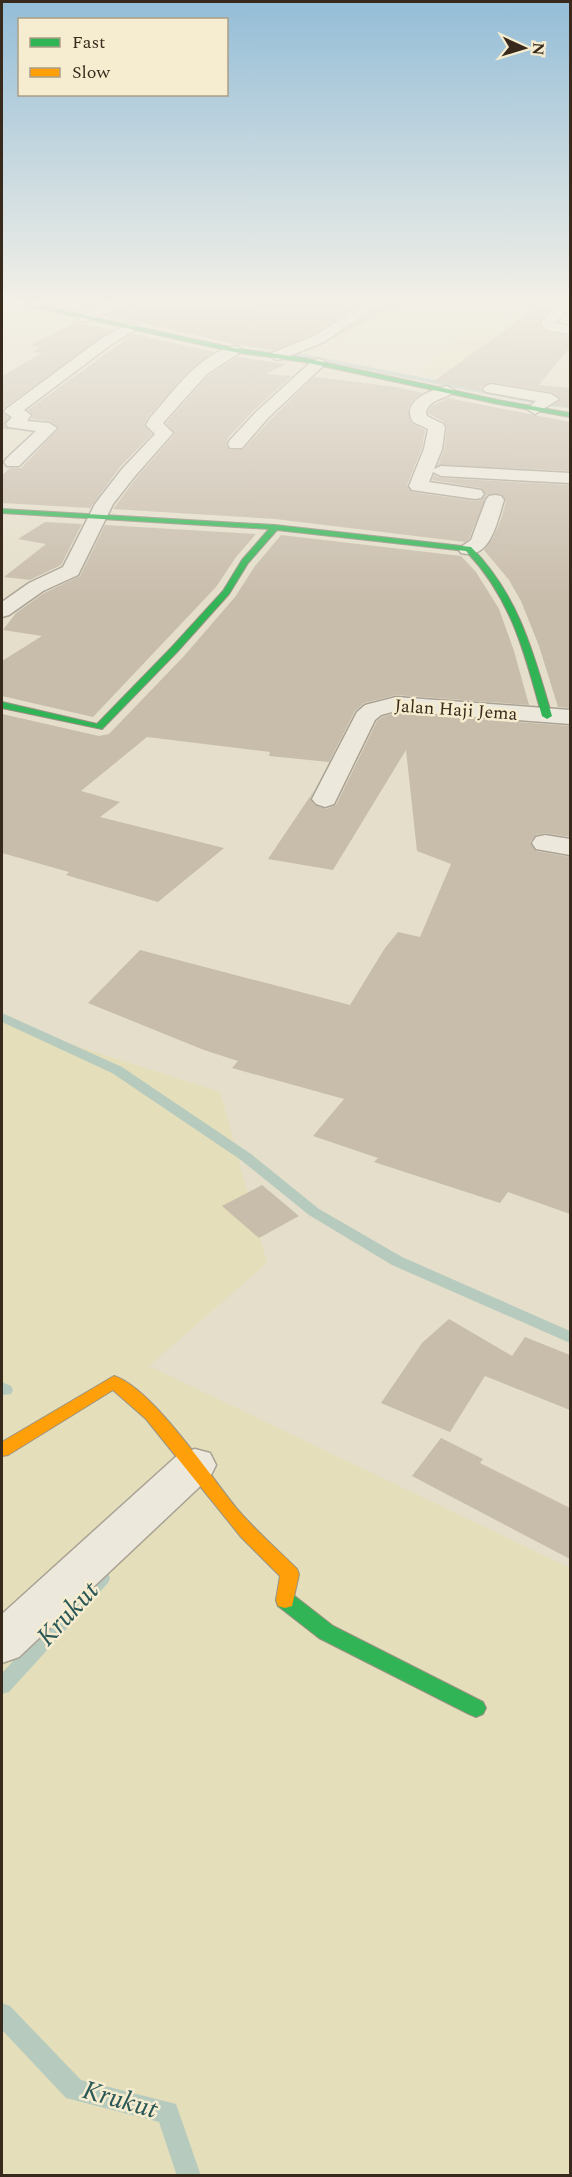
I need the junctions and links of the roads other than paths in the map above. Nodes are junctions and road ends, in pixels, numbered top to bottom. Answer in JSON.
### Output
{"nodes":[{"id":1,"x":26,"y":402,"type":"edge"},
{"id":2,"x":172,"y":402,"type":"edge"},
{"id":3,"x":276,"y":402,"type":"edge"},
{"id":4,"x":424,"y":402,"type":"edge"},
{"id":5,"x":529,"y":402,"type":"edge"},
{"id":6,"x":532,"y":402,"type":"joint"},
{"id":7,"x":570,"y":415,"type":"edge"},
{"id":8,"x":236,"y":444,"type":"dead end"},
{"id":9,"x":13,"y":462,"type":"dead end"},
{"id":10,"x":424,"y":470,"type":"junction"},
{"id":11,"x":570,"y":478,"type":"edge"},
{"id":12,"x":475,"y":494,"type":"dead end"},
{"id":13,"x":495,"y":500,"type":"dead end"},
{"id":14,"x":2,"y":511,"type":"edge"},
{"id":15,"x":97,"y":517,"type":"junction"},
{"id":16,"x":275,"y":527,"type":"junction"},
{"id":17,"x":468,"y":549,"type":"junction"},
{"id":18,"x":2,"y":611,"type":"edge"},
{"id":19,"x":2,"y":705,"type":"edge"},
{"id":20,"x":559,"y":717,"type":"edge"},
{"id":21,"x":325,"y":799,"type":"dead end"},
{"id":22,"x":2,"y":1450,"type":"edge"},
{"id":23,"x":195,"y":1465,"type":"junction"},
{"id":24,"x":2,"y":1643,"type":"edge"},
{"id":25,"x":476,"y":1708,"type":"dead end"}],
"edges":[{"from":1,"to":9,"type":"street"},
{"from":2,"to":15,"type":"street"},
{"from":3,"to":8,"type":"street"},
{"from":4,"to":10,"type":"street"},
{"from":5,"to":6,"type":"street"},
{"from":6,"to":7,"type":"street"},
{"from":10,"to":11,"type":"street"},
{"from":10,"to":12,"type":"street"},
{"from":13,"to":17,"type":"street"},
{"from":14,"to":15,"type":"street"},
{"from":15,"to":16,"type":"street"},
{"from":15,"to":18,"type":"street"},
{"from":16,"to":17,"type":"street"},
{"from":16,"to":19,"type":"street"},
{"from":17,"to":20,"type":"street"},
{"from":20,"to":21,"type":"street","name":"Jalan Haji Jema"},
{"from":22,"to":23,"type":"street"},
{"from":23,"to":24,"type":"street"},
{"from":23,"to":25,"type":"street"}]}
